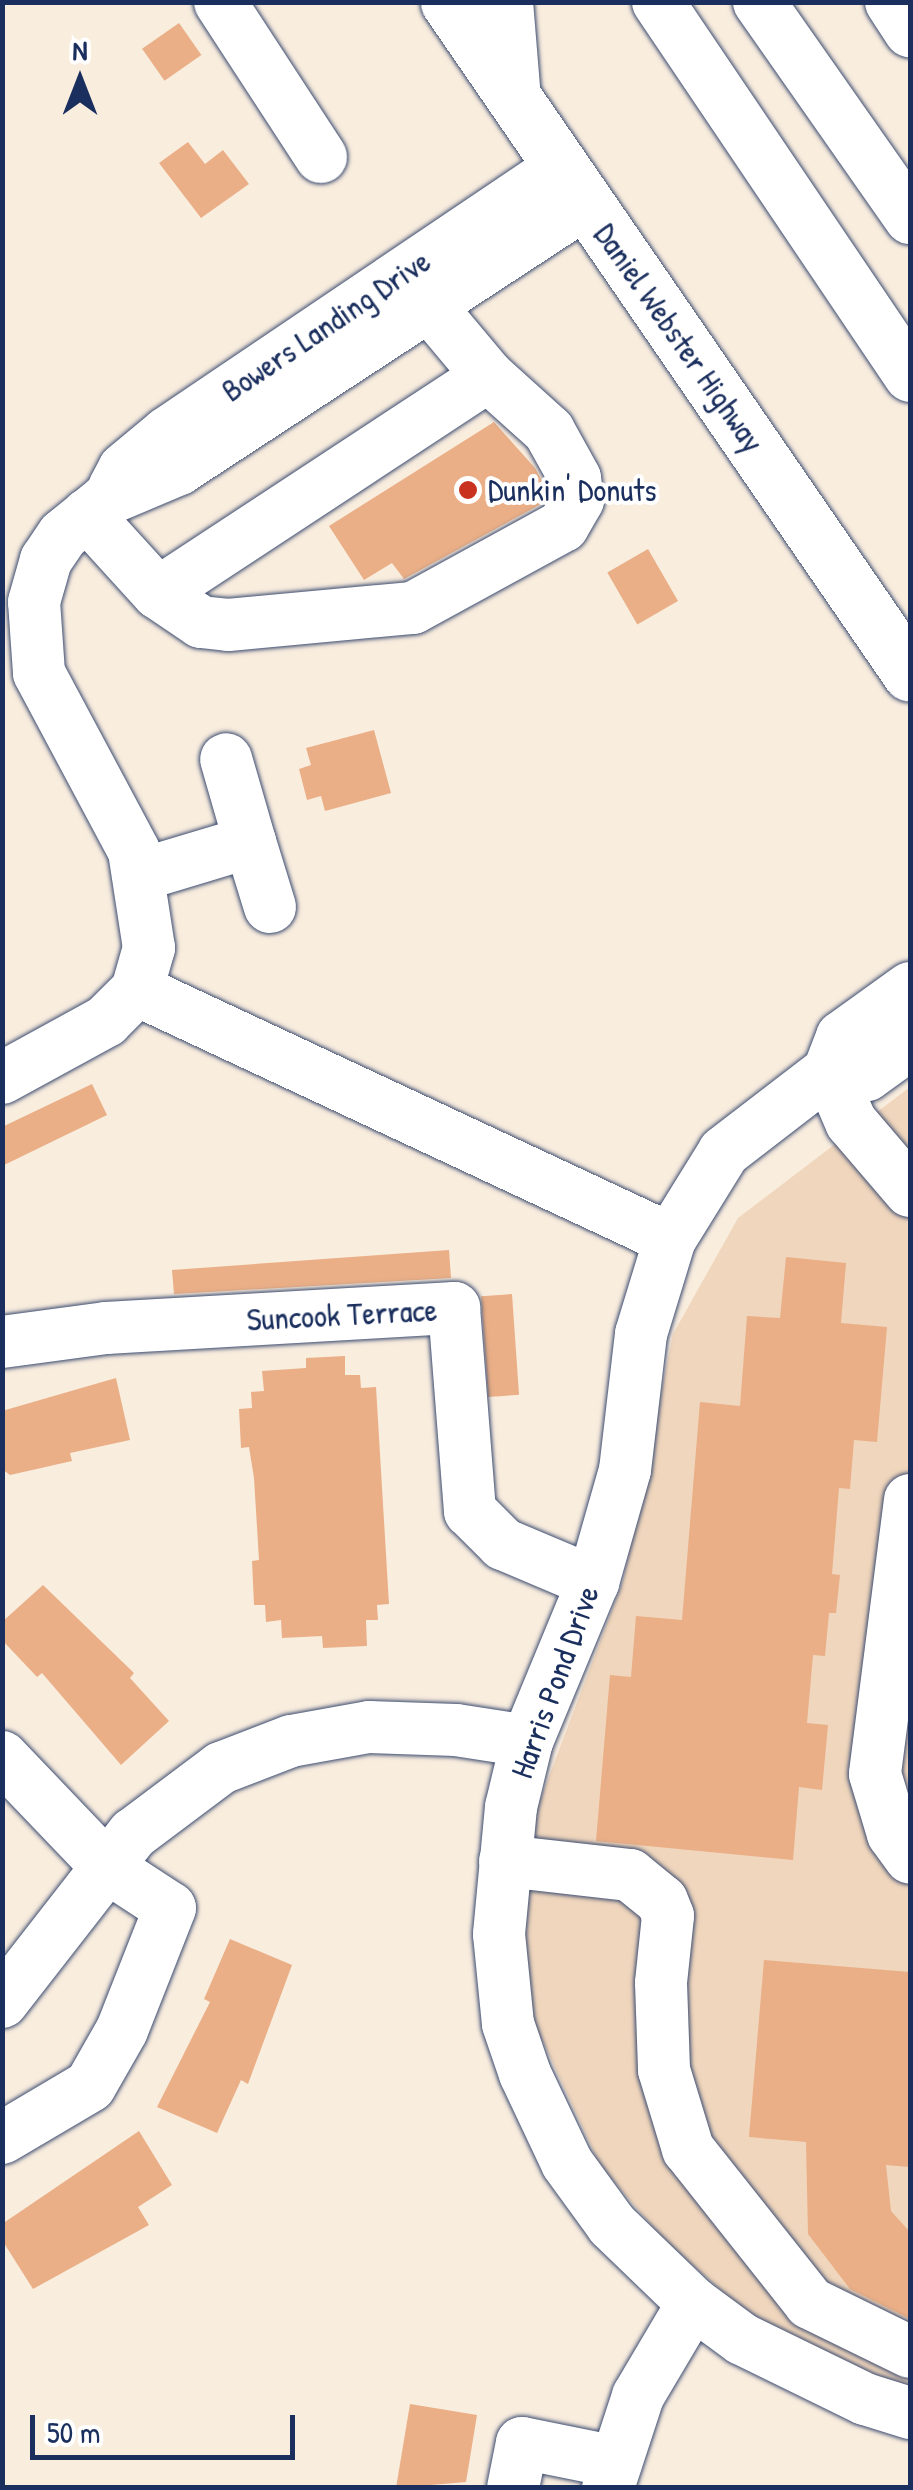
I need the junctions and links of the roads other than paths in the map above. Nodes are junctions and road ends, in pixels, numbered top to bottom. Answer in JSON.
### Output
{"nodes":[{"id":1,"x":220,"y":2,"type":"edge"},
{"id":2,"x":448,"y":2,"type":"edge"},
{"id":3,"x":507,"y":2,"type":"edge"},
{"id":4,"x":658,"y":2,"type":"edge"},
{"id":5,"x":759,"y":2,"type":"edge"},
{"id":6,"x":891,"y":2,"type":"edge"},
{"id":7,"x":910,"y":31,"type":"edge"},
{"id":8,"x":515,"y":99,"type":"junction"},
{"id":9,"x":321,"y":157,"type":"dead end"},
{"id":10,"x":574,"y":185,"type":"junction"},
{"id":11,"x":910,"y":218,"type":"edge"},
{"id":12,"x":432,"y":308,"type":"junction"},
{"id":13,"x":902,"y":344,"type":"edge"},
{"id":14,"x":488,"y":376,"type":"junction"},
{"id":15,"x":97,"y":508,"type":"junction"},
{"id":16,"x":158,"y":593,"type":"junction"},
{"id":17,"x":910,"y":674,"type":"edge"},
{"id":18,"x":226,"y":760,"type":"dead end"},
{"id":19,"x":250,"y":842,"type":"junction"},
{"id":20,"x":140,"y":874,"type":"junction"},
{"id":21,"x":270,"y":908,"type":"dead end"},
{"id":22,"x":910,"y":988,"type":"edge"},
{"id":23,"x":137,"y":990,"type":"junction"},
{"id":24,"x":910,"y":1044,"type":"edge"},
{"id":25,"x":829,"y":1071,"type":"junction"},
{"id":26,"x":2,"y":1078,"type":"edge"},
{"id":27,"x":910,"y":1192,"type":"edge"},
{"id":28,"x":670,"y":1239,"type":"junction"},
{"id":29,"x":2,"y":1342,"type":"edge"},
{"id":30,"x":910,"y":1500,"type":"edge"},
{"id":31,"x":593,"y":1582,"type":"junction"},
{"id":32,"x":527,"y":1741,"type":"junction"},
{"id":33,"x":2,"y":1757,"type":"edge"},
{"id":34,"x":910,"y":1857,"type":"edge"},
{"id":35,"x":504,"y":1861,"type":"junction"},
{"id":36,"x":107,"y":1867,"type":"junction"},
{"id":37,"x":2,"y":2002,"type":"edge"},
{"id":38,"x":2,"y":2138,"type":"edge"},
{"id":39,"x":693,"y":2304,"type":"junction"},
{"id":40,"x":810,"y":2304,"type":"junction"},
{"id":41,"x":910,"y":2352,"type":"edge"},
{"id":42,"x":777,"y":2359,"type":"junction"},
{"id":43,"x":910,"y":2413,"type":"edge"},
{"id":44,"x":612,"y":2475,"type":"edge"},
{"id":45,"x":514,"y":2488,"type":"edge"}],
"edges":[{"from":1,"to":9,"type":"street"},
{"from":2,"to":8,"type":"main road","name":"Daniel Webster Highway"},
{"from":3,"to":8,"type":"street"},
{"from":4,"to":13,"type":"street"},
{"from":5,"to":11,"type":"street"},
{"from":6,"to":7,"type":"street"},
{"from":8,"to":10,"type":"main road","name":"Daniel Webster Highway"},
{"from":10,"to":12,"type":"street","name":"Bowers Landing Drive"},
{"from":10,"to":15,"type":"street","name":"Bowers Landing Drive"},
{"from":10,"to":17,"type":"main road","name":"Daniel Webster Highway"},
{"from":12,"to":14,"type":"street"},
{"from":12,"to":15,"type":"street","name":"Bowers Landing Drive"},
{"from":14,"to":16,"type":"street"},
{"from":14,"to":16,"type":"street"},
{"from":15,"to":16,"type":"street"},
{"from":15,"to":20,"type":"street","name":"Bowers Landing Drive"},
{"from":18,"to":19,"type":"street"},
{"from":19,"to":20,"type":"street"},
{"from":19,"to":21,"type":"street"},
{"from":20,"to":23,"type":"street","name":"Bowers Landing Drive"},
{"from":22,"to":25,"type":"street","name":"Harris Pond Drive"},
{"from":23,"to":26,"type":"street"},
{"from":23,"to":28,"type":"street"},
{"from":24,"to":25,"type":"street"},
{"from":25,"to":27,"type":"street"},
{"from":25,"to":28,"type":"street","name":"Harris Pond Drive"},
{"from":28,"to":31,"type":"street","name":"Harris Pond Drive"},
{"from":29,"to":31,"type":"street","name":"Suncook Terrace"},
{"from":30,"to":34,"type":"street"},
{"from":31,"to":32,"type":"street","name":"Harris Pond Drive"},
{"from":32,"to":35,"type":"street","name":"Harris Pond Drive"},
{"from":32,"to":36,"type":"street"},
{"from":33,"to":36,"type":"street"},
{"from":35,"to":39,"type":"street","name":"Harris Pond Drive"},
{"from":35,"to":40,"type":"street"},
{"from":36,"to":37,"type":"street"},
{"from":36,"to":38,"type":"street"},
{"from":39,"to":42,"type":"street","name":"Harris Pond Drive"},
{"from":39,"to":44,"type":"street"},
{"from":40,"to":41,"type":"street"},
{"from":40,"to":42,"type":"street"},
{"from":42,"to":43,"type":"street","name":"Harris Pond Drive"},
{"from":44,"to":45,"type":"street"}]}
